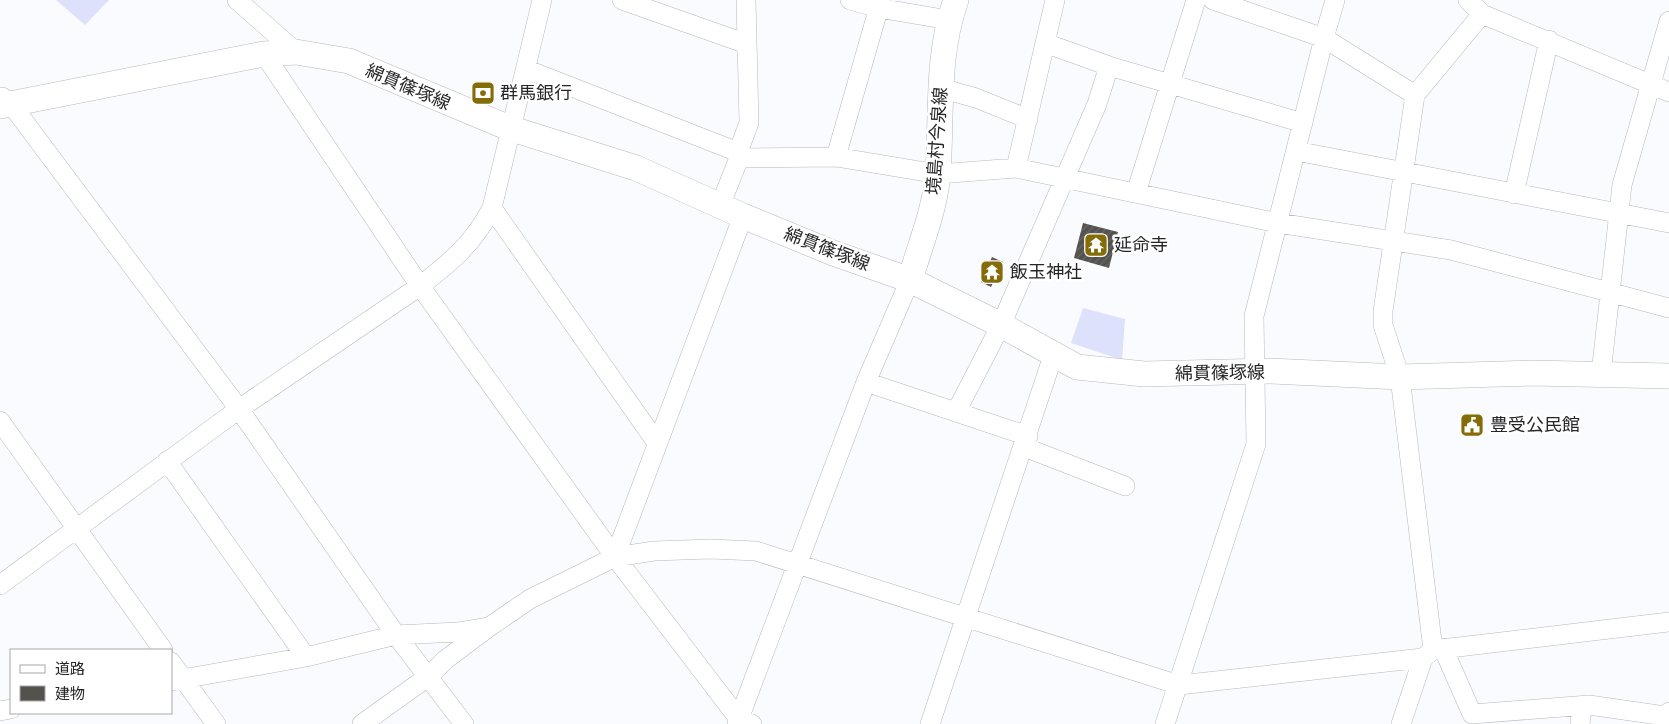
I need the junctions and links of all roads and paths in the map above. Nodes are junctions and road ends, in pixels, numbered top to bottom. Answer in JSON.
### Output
{"nodes":[{"id":1,"x":237,"y":0,"type":"edge"},
{"id":2,"x":542,"y":0,"type":"edge"},
{"id":3,"x":622,"y":0,"type":"edge"},
{"id":4,"x":746,"y":0,"type":"edge"},
{"id":5,"x":850,"y":0,"type":"edge"},
{"id":6,"x":1055,"y":0,"type":"edge"},
{"id":7,"x":1196,"y":0,"type":"edge"},
{"id":8,"x":1213,"y":0,"type":"edge"},
{"id":9,"x":1335,"y":0,"type":"edge"},
{"id":10,"x":1468,"y":0,"type":"edge"},
{"id":11,"x":879,"y":4,"type":"edge"},
{"id":12,"x":952,"y":10,"type":"edge"},
{"id":13,"x":1482,"y":14,"type":"junction"},
{"id":14,"x":1669,"y":22,"type":"edge"},
{"id":15,"x":1324,"y":38,"type":"junction"},
{"id":16,"x":1549,"y":40,"type":"junction"},
{"id":17,"x":1046,"y":43,"type":"junction"},
{"id":18,"x":747,"y":44,"type":"junction"},
{"id":19,"x":296,"y":52,"type":"junction"},
{"id":20,"x":264,"y":54,"type":"junction"},
{"id":21,"x":1109,"y":66,"type":"junction"},
{"id":22,"x":528,"y":70,"type":"dead end"},
{"id":23,"x":1171,"y":84,"type":"junction"},
{"id":24,"x":1650,"y":84,"type":"junction"},
{"id":25,"x":940,"y":88,"type":"junction"},
{"id":26,"x":1669,"y":92,"type":"edge"},
{"id":27,"x":1415,"y":95,"type":"junction"},
{"id":28,"x":4,"y":102,"type":"edge"},
{"id":29,"x":1028,"y":119,"type":"junction"},
{"id":30,"x":1303,"y":123,"type":"junction"},
{"id":31,"x":510,"y":128,"type":"junction"},
{"id":32,"x":1296,"y":151,"type":"junction"},
{"id":33,"x":738,"y":155,"type":"junction"},
{"id":34,"x":836,"y":157,"type":"junction"},
{"id":35,"x":1016,"y":168,"type":"junction"},
{"id":36,"x":1404,"y":172,"type":"junction"},
{"id":37,"x":938,"y":174,"type":"junction"},
{"id":38,"x":1066,"y":178,"type":"junction"},
{"id":39,"x":1136,"y":193,"type":"junction"},
{"id":40,"x":1514,"y":194,"type":"junction"},
{"id":41,"x":720,"y":206,"type":"junction"},
{"id":42,"x":492,"y":208,"type":"junction"},
{"id":43,"x":1618,"y":214,"type":"junction"},
{"id":44,"x":743,"y":216,"type":"junction"},
{"id":45,"x":1278,"y":223,"type":"junction"},
{"id":46,"x":1669,"y":223,"type":"edge"},
{"id":47,"x":1394,"y":243,"type":"junction"},
{"id":48,"x":910,"y":280,"type":"junction"},
{"id":49,"x":420,"y":286,"type":"junction"},
{"id":50,"x":1609,"y":291,"type":"junction"},
{"id":51,"x":1669,"y":308,"type":"edge"},
{"id":52,"x":1001,"y":325,"type":"junction"},
{"id":53,"x":1053,"y":356,"type":"junction"},
{"id":54,"x":1255,"y":373,"type":"junction"},
{"id":55,"x":1600,"y":374,"type":"junction"},
{"id":56,"x":1669,"y":376,"type":"edge"},
{"id":57,"x":1400,"y":377,"type":"junction"},
{"id":58,"x":866,"y":382,"type":"junction"},
{"id":59,"x":240,"y":410,"type":"junction"},
{"id":60,"x":956,"y":412,"type":"junction"},
{"id":61,"x":3,"y":431,"type":"edge"},
{"id":62,"x":1026,"y":441,"type":"junction"},
{"id":63,"x":658,"y":443,"type":"junction"},
{"id":64,"x":167,"y":461,"type":"junction"},
{"id":65,"x":1125,"y":486,"type":"dead end"},
{"id":66,"x":75,"y":530,"type":"junction"},
{"id":67,"x":615,"y":557,"type":"junction"},
{"id":68,"x":798,"y":564,"type":"junction"},
{"id":69,"x":0,"y":585,"type":"edge"},
{"id":70,"x":967,"y":618,"type":"junction"},
{"id":71,"x":1669,"y":622,"type":"edge"},
{"id":72,"x":489,"y":627,"type":"junction"},
{"id":73,"x":396,"y":635,"type":"junction"},
{"id":74,"x":162,"y":649,"type":"edge"},
{"id":75,"x":1433,"y":652,"type":"junction"},
{"id":76,"x":306,"y":657,"type":"junction"},
{"id":77,"x":172,"y":665,"type":"edge"},
{"id":78,"x":429,"y":676,"type":"junction"},
{"id":79,"x":177,"y":679,"type":"edge"},
{"id":80,"x":1179,"y":685,"type":"junction"},
{"id":81,"x":1669,"y":712,"type":"edge"},
{"id":82,"x":1581,"y":715,"type":"edge"},
{"id":83,"x":742,"y":722,"type":"edge"},
{"id":84,"x":216,"y":724,"type":"edge"},
{"id":85,"x":362,"y":724,"type":"edge"},
{"id":86,"x":464,"y":724,"type":"edge"},
{"id":87,"x":930,"y":724,"type":"edge"},
{"id":88,"x":1166,"y":724,"type":"edge"},
{"id":89,"x":1402,"y":724,"type":"edge"}],
"edges":[{"from":1,"to":19,"type":"street"},
{"from":2,"to":31,"type":"street"},
{"from":3,"to":18,"type":"street"},
{"from":4,"to":18,"type":"street"},
{"from":5,"to":11,"type":"street"},
{"from":6,"to":17,"type":"street"},
{"from":7,"to":23,"type":"street"},
{"from":8,"to":15,"type":"street"},
{"from":9,"to":15,"type":"street"},
{"from":10,"to":13,"type":"street"},
{"from":11,"to":12,"type":"street"},
{"from":11,"to":34,"type":"street"},
{"from":12,"to":25,"type":"main road","name":"境島村今泉線"},
{"from":13,"to":16,"type":"street"},
{"from":13,"to":27,"type":"street"},
{"from":14,"to":24,"type":"street"},
{"from":15,"to":27,"type":"street"},
{"from":15,"to":30,"type":"street"},
{"from":16,"to":24,"type":"street"},
{"from":16,"to":40,"type":"street"},
{"from":17,"to":21,"type":"street"},
{"from":17,"to":29,"type":"street"},
{"from":18,"to":33,"type":"street"},
{"from":19,"to":20,"type":"main road","name":"綿貫篠塚線"},
{"from":19,"to":31,"type":"main road","name":"綿貫篠塚線"},
{"from":20,"to":28,"type":"main road","name":"綿貫篠塚線"},
{"from":20,"to":49,"type":"street"},
{"from":21,"to":23,"type":"street"},
{"from":21,"to":38,"type":"street"},
{"from":22,"to":33,"type":"street"},
{"from":23,"to":30,"type":"street"},
{"from":23,"to":39,"type":"street"},
{"from":24,"to":26,"type":"street"},
{"from":24,"to":43,"type":"street"},
{"from":25,"to":29,"type":"street"},
{"from":25,"to":37,"type":"main road","name":"境島村今泉線"},
{"from":27,"to":36,"type":"street"},
{"from":28,"to":59,"type":"street"},
{"from":29,"to":35,"type":"street"},
{"from":30,"to":32,"type":"street"},
{"from":31,"to":41,"type":"main road","name":"綿貫篠塚線"},
{"from":31,"to":42,"type":"street"},
{"from":32,"to":36,"type":"street"},
{"from":32,"to":45,"type":"street"},
{"from":33,"to":34,"type":"street"},
{"from":33,"to":41,"type":"street"},
{"from":34,"to":37,"type":"street"},
{"from":35,"to":37,"type":"street"},
{"from":35,"to":38,"type":"street"},
{"from":36,"to":40,"type":"street"},
{"from":36,"to":47,"type":"street"},
{"from":37,"to":48,"type":"main road","name":"境島村今泉線"},
{"from":38,"to":39,"type":"street"},
{"from":38,"to":52,"type":"street"},
{"from":39,"to":45,"type":"street"},
{"from":40,"to":43,"type":"street"},
{"from":41,"to":44,"type":"main road","name":"綿貫篠塚線"},
{"from":42,"to":49,"type":"street"},
{"from":42,"to":63,"type":"street"},
{"from":43,"to":46,"type":"street"},
{"from":43,"to":50,"type":"street"},
{"from":44,"to":48,"type":"main road","name":"綿貫篠塚線"},
{"from":44,"to":63,"type":"street"},
{"from":45,"to":47,"type":"street"},
{"from":45,"to":54,"type":"street"},
{"from":47,"to":50,"type":"street"},
{"from":47,"to":57,"type":"street"},
{"from":48,"to":52,"type":"main road","name":"綿貫篠塚線"},
{"from":48,"to":58,"type":"street"},
{"from":49,"to":59,"type":"street"},
{"from":49,"to":67,"type":"street"},
{"from":50,"to":51,"type":"street"},
{"from":50,"to":55,"type":"street"},
{"from":52,"to":53,"type":"main road","name":"綿貫篠塚線"},
{"from":52,"to":60,"type":"street"},
{"from":53,"to":54,"type":"main road","name":"綿貫篠塚線"},
{"from":53,"to":62,"type":"street"},
{"from":54,"to":57,"type":"main road","name":"綿貫篠塚線"},
{"from":54,"to":80,"type":"street"},
{"from":55,"to":56,"type":"main road","name":"綿貫篠塚線"},
{"from":55,"to":57,"type":"main road","name":"綿貫篠塚線"},
{"from":57,"to":75,"type":"street"},
{"from":58,"to":60,"type":"street"},
{"from":58,"to":68,"type":"street"},
{"from":59,"to":64,"type":"street"},
{"from":59,"to":73,"type":"street"},
{"from":60,"to":62,"type":"street"},
{"from":61,"to":66,"type":"street"},
{"from":62,"to":65,"type":"street"},
{"from":62,"to":70,"type":"street"},
{"from":63,"to":67,"type":"street"},
{"from":64,"to":66,"type":"street"},
{"from":64,"to":76,"type":"street"},
{"from":66,"to":69,"type":"street"},
{"from":66,"to":74,"type":"street"},
{"from":67,"to":68,"type":"street"},
{"from":67,"to":72,"type":"street"},
{"from":67,"to":83,"type":"street"},
{"from":68,"to":70,"type":"street"},
{"from":68,"to":83,"type":"street"},
{"from":70,"to":80,"type":"street"},
{"from":70,"to":87,"type":"street"},
{"from":71,"to":75,"type":"street"},
{"from":72,"to":73,"type":"street"},
{"from":72,"to":78,"type":"street"},
{"from":73,"to":76,"type":"street"},
{"from":73,"to":78,"type":"street"},
{"from":75,"to":80,"type":"street"},
{"from":75,"to":82,"type":"street"},
{"from":75,"to":89,"type":"street"},
{"from":76,"to":79,"type":"street"},
{"from":77,"to":79,"type":"street"},
{"from":78,"to":85,"type":"street"},
{"from":78,"to":86,"type":"street"},
{"from":79,"to":84,"type":"street"},
{"from":80,"to":88,"type":"street"},
{"from":81,"to":82,"type":"street"}]}
